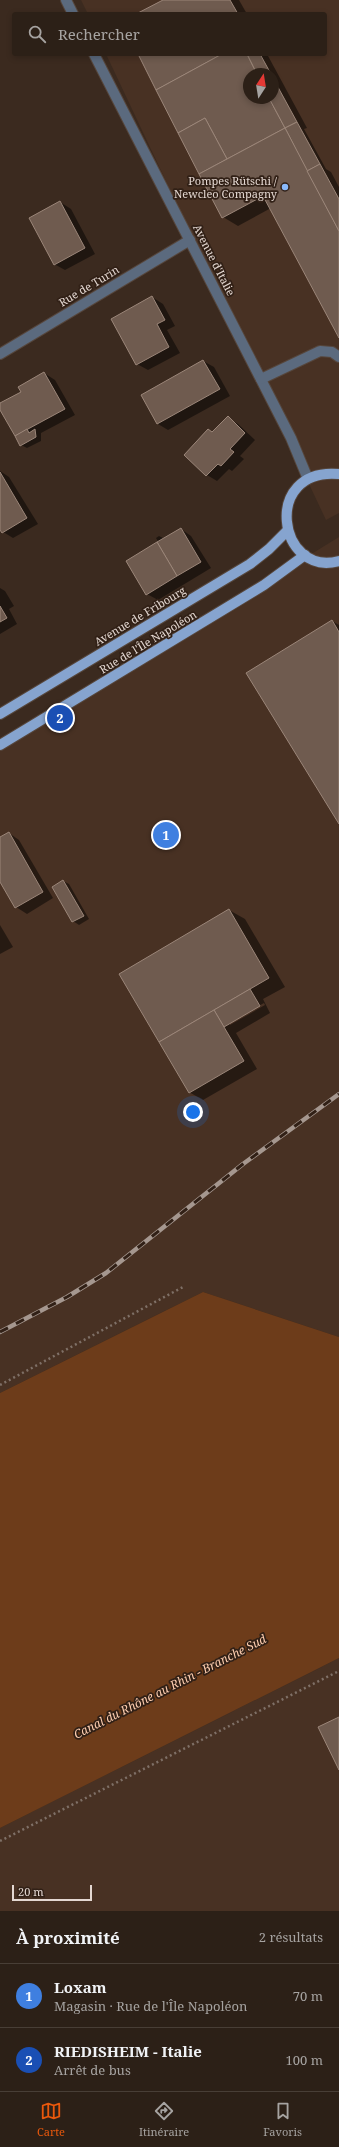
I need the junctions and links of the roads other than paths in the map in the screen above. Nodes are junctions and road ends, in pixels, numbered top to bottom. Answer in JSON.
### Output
{"nodes":[{"id":1,"x":66,"y":0,"type":"edge"},
{"id":2,"x":72,"y":12,"type":"edge"},
{"id":3,"x":95,"y":56,"type":"edge"},
{"id":4,"x":190,"y":240,"type":"junction"},
{"id":5,"x":0,"y":354,"type":"edge"},
{"id":6,"x":339,"y":357,"type":"edge"},
{"id":7,"x":261,"y":379,"type":"junction"},
{"id":8,"x":339,"y":474,"type":"edge"},
{"id":9,"x":308,"y":479,"type":"junction"},
{"id":10,"x":287,"y":531,"type":"junction"},
{"id":11,"x":305,"y":555,"type":"junction"},
{"id":12,"x":339,"y":561,"type":"edge"},
{"id":13,"x":0,"y":714,"type":"edge"},
{"id":14,"x":0,"y":745,"type":"edge"}],
"edges":[{"from":1,"to":2,"type":"street"},
{"from":3,"to":4,"type":"street","name":"Avenue d'Italie"},
{"from":4,"to":5,"type":"street","name":"Rue de Turin"},
{"from":4,"to":7,"type":"street","name":"Avenue d'Italie"},
{"from":6,"to":7,"type":"street"},
{"from":7,"to":9,"type":"street","name":"Avenue d'Italie"},
{"from":8,"to":9,"type":"main road"},
{"from":9,"to":10,"type":"main road"},
{"from":10,"to":11,"type":"main road"},
{"from":10,"to":13,"type":"main road","name":"Avenue de Fribourg"},
{"from":11,"to":12,"type":"main road"},
{"from":11,"to":14,"type":"main road","name":"Rue de l'Île Napoléon"}]}
